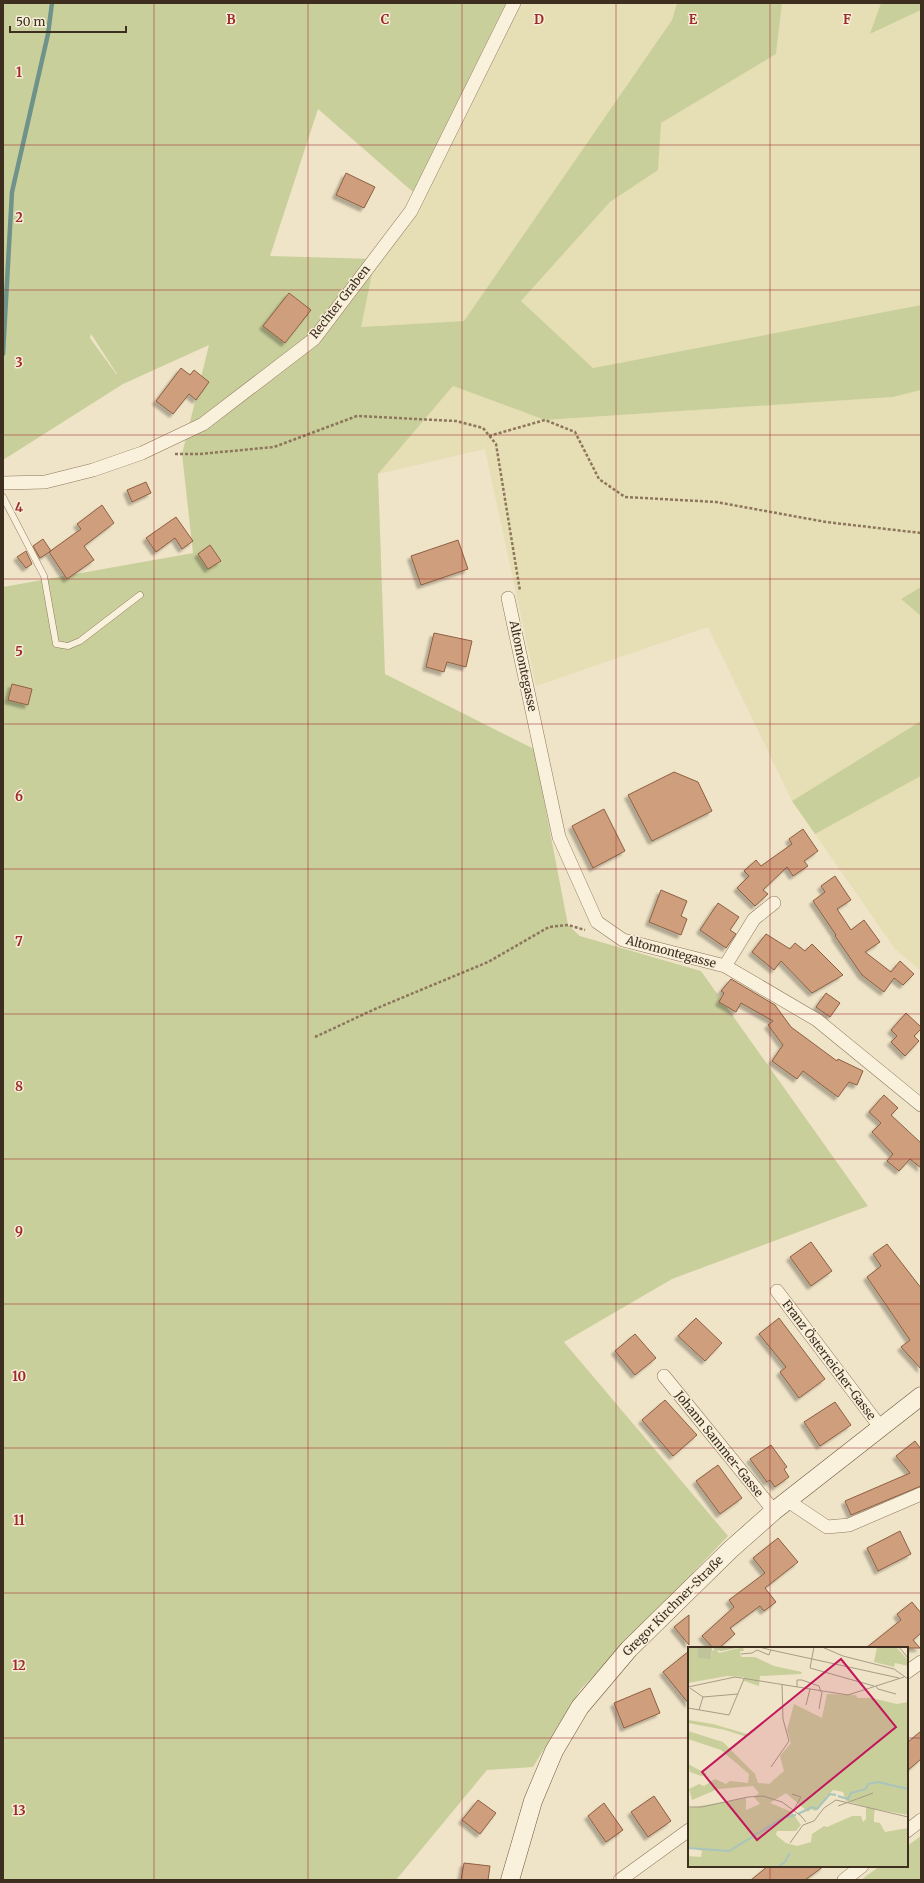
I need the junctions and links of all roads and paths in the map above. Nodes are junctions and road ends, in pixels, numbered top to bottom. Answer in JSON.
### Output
{"nodes":[{"id":1,"x":514,"y":3,"type":"edge"},
{"id":2,"x":490,"y":436,"type":"junction"},
{"id":3,"x":169,"y":454,"type":"dead end"},
{"id":4,"x":3,"y":483,"type":"edge"},
{"id":5,"x":3,"y":497,"type":"edge"},
{"id":6,"x":921,"y":533,"type":"edge"},
{"id":7,"x":140,"y":595,"type":"dead end"},
{"id":8,"x":508,"y":598,"type":"joint"},
{"id":9,"x":774,"y":903,"type":"dead end"},
{"id":10,"x":588,"y":930,"type":"dead end"},
{"id":11,"x":725,"y":966,"type":"junction"},
{"id":12,"x":315,"y":1037,"type":"dead end"},
{"id":13,"x":921,"y":1105,"type":"edge"},
{"id":14,"x":777,"y":1291,"type":"dead end"},
{"id":15,"x":664,"y":1376,"type":"dead end"},
{"id":16,"x":921,"y":1396,"type":"edge"},
{"id":17,"x":881,"y":1428,"type":"junction"},
{"id":18,"x":921,"y":1494,"type":"edge"},
{"id":19,"x":781,"y":1506,"type":"junction"},
{"id":20,"x":921,"y":1662,"type":"edge"},
{"id":21,"x":908,"y":1671,"type":"edge"},
{"id":22,"x":921,"y":1820,"type":"edge"},
{"id":23,"x":908,"y":1830,"type":"edge"},
{"id":24,"x":688,"y":1831,"type":"edge"},
{"id":25,"x":861,"y":1867,"type":"edge"},
{"id":26,"x":510,"y":1880,"type":"edge"},
{"id":27,"x":620,"y":1880,"type":"edge"},
{"id":28,"x":844,"y":1880,"type":"edge"}],
"edges":[{"from":1,"to":4,"type":"street","name":"Rechter Graben"},
{"from":2,"to":3,"type":"path"},
{"from":2,"to":6,"type":"path"},
{"from":2,"to":8,"type":"path"},
{"from":5,"to":7,"type":"lane"},
{"from":8,"to":11,"type":"street","name":"Altomontegasse"},
{"from":9,"to":11,"type":"street"},
{"from":10,"to":12,"type":"path"},
{"from":11,"to":13,"type":"street","name":"Altomontegasse"},
{"from":14,"to":17,"type":"street","name":"Franz Österreicher-Gasse"},
{"from":15,"to":19,"type":"street","name":"Johann Sammer-Gasse"},
{"from":16,"to":17,"type":"street","name":"Gregor Kirchner-Straße"},
{"from":17,"to":19,"type":"street","name":"Gregor Kirchner-Straße"},
{"from":18,"to":19,"type":"street","name":"Johann Sammer-Gasse"},
{"from":19,"to":26,"type":"street","name":"Gregor Kirchner-Straße"},
{"from":20,"to":21,"type":"street"},
{"from":22,"to":23,"type":"street"},
{"from":24,"to":27,"type":"street"},
{"from":25,"to":28,"type":"street"}]}
